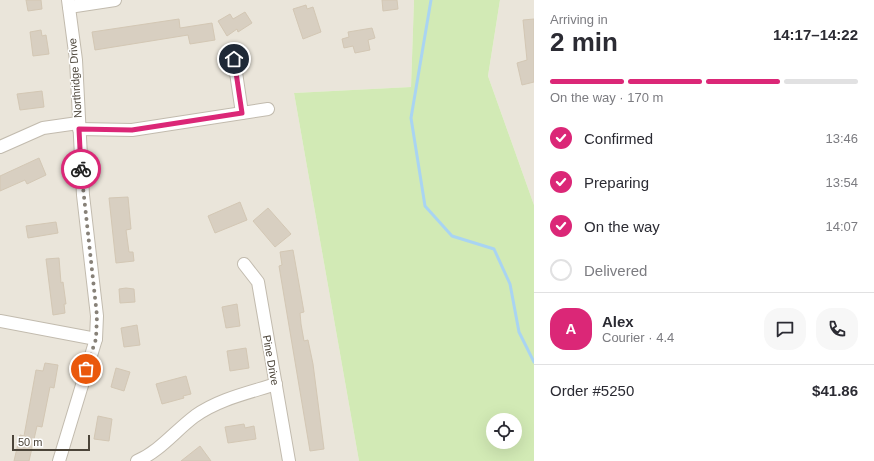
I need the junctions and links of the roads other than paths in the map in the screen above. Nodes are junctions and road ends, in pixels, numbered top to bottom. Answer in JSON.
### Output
{"nodes":[{"id":1,"x":115,"y":0,"type":"edge"},
{"id":2,"x":69,"y":4,"type":"edge"},
{"id":3,"x":234,"y":59,"type":"dead end"},
{"id":4,"x":268,"y":109,"type":"dead end"},
{"id":5,"x":242,"y":113,"type":"junction"},
{"id":6,"x":78,"y":126,"type":"junction"},
{"id":7,"x":0,"y":147,"type":"edge"},
{"id":8,"x":244,"y":264,"type":"dead end"},
{"id":9,"x":0,"y":321,"type":"edge"},
{"id":10,"x":96,"y":339,"type":"junction"},
{"id":11,"x":276,"y":384,"type":"junction"},
{"id":12,"x":60,"y":461,"type":"edge"},
{"id":13,"x":137,"y":461,"type":"edge"},
{"id":14,"x":289,"y":461,"type":"edge"}],
"edges":[{"from":1,"to":2,"type":"street"},
{"from":2,"to":6,"type":"street","name":"Northridge Drive"},
{"from":3,"to":5,"type":"street"},
{"from":4,"to":5,"type":"street"},
{"from":5,"to":6,"type":"street"},
{"from":6,"to":7,"type":"street"},
{"from":6,"to":10,"type":"street","name":"Northridge Drive"},
{"from":8,"to":11,"type":"street","name":"Pine Drive"},
{"from":9,"to":10,"type":"street"},
{"from":10,"to":12,"type":"street","name":"Northridge Drive"},
{"from":11,"to":13,"type":"street"},
{"from":11,"to":14,"type":"street","name":"Pine Drive"}]}
